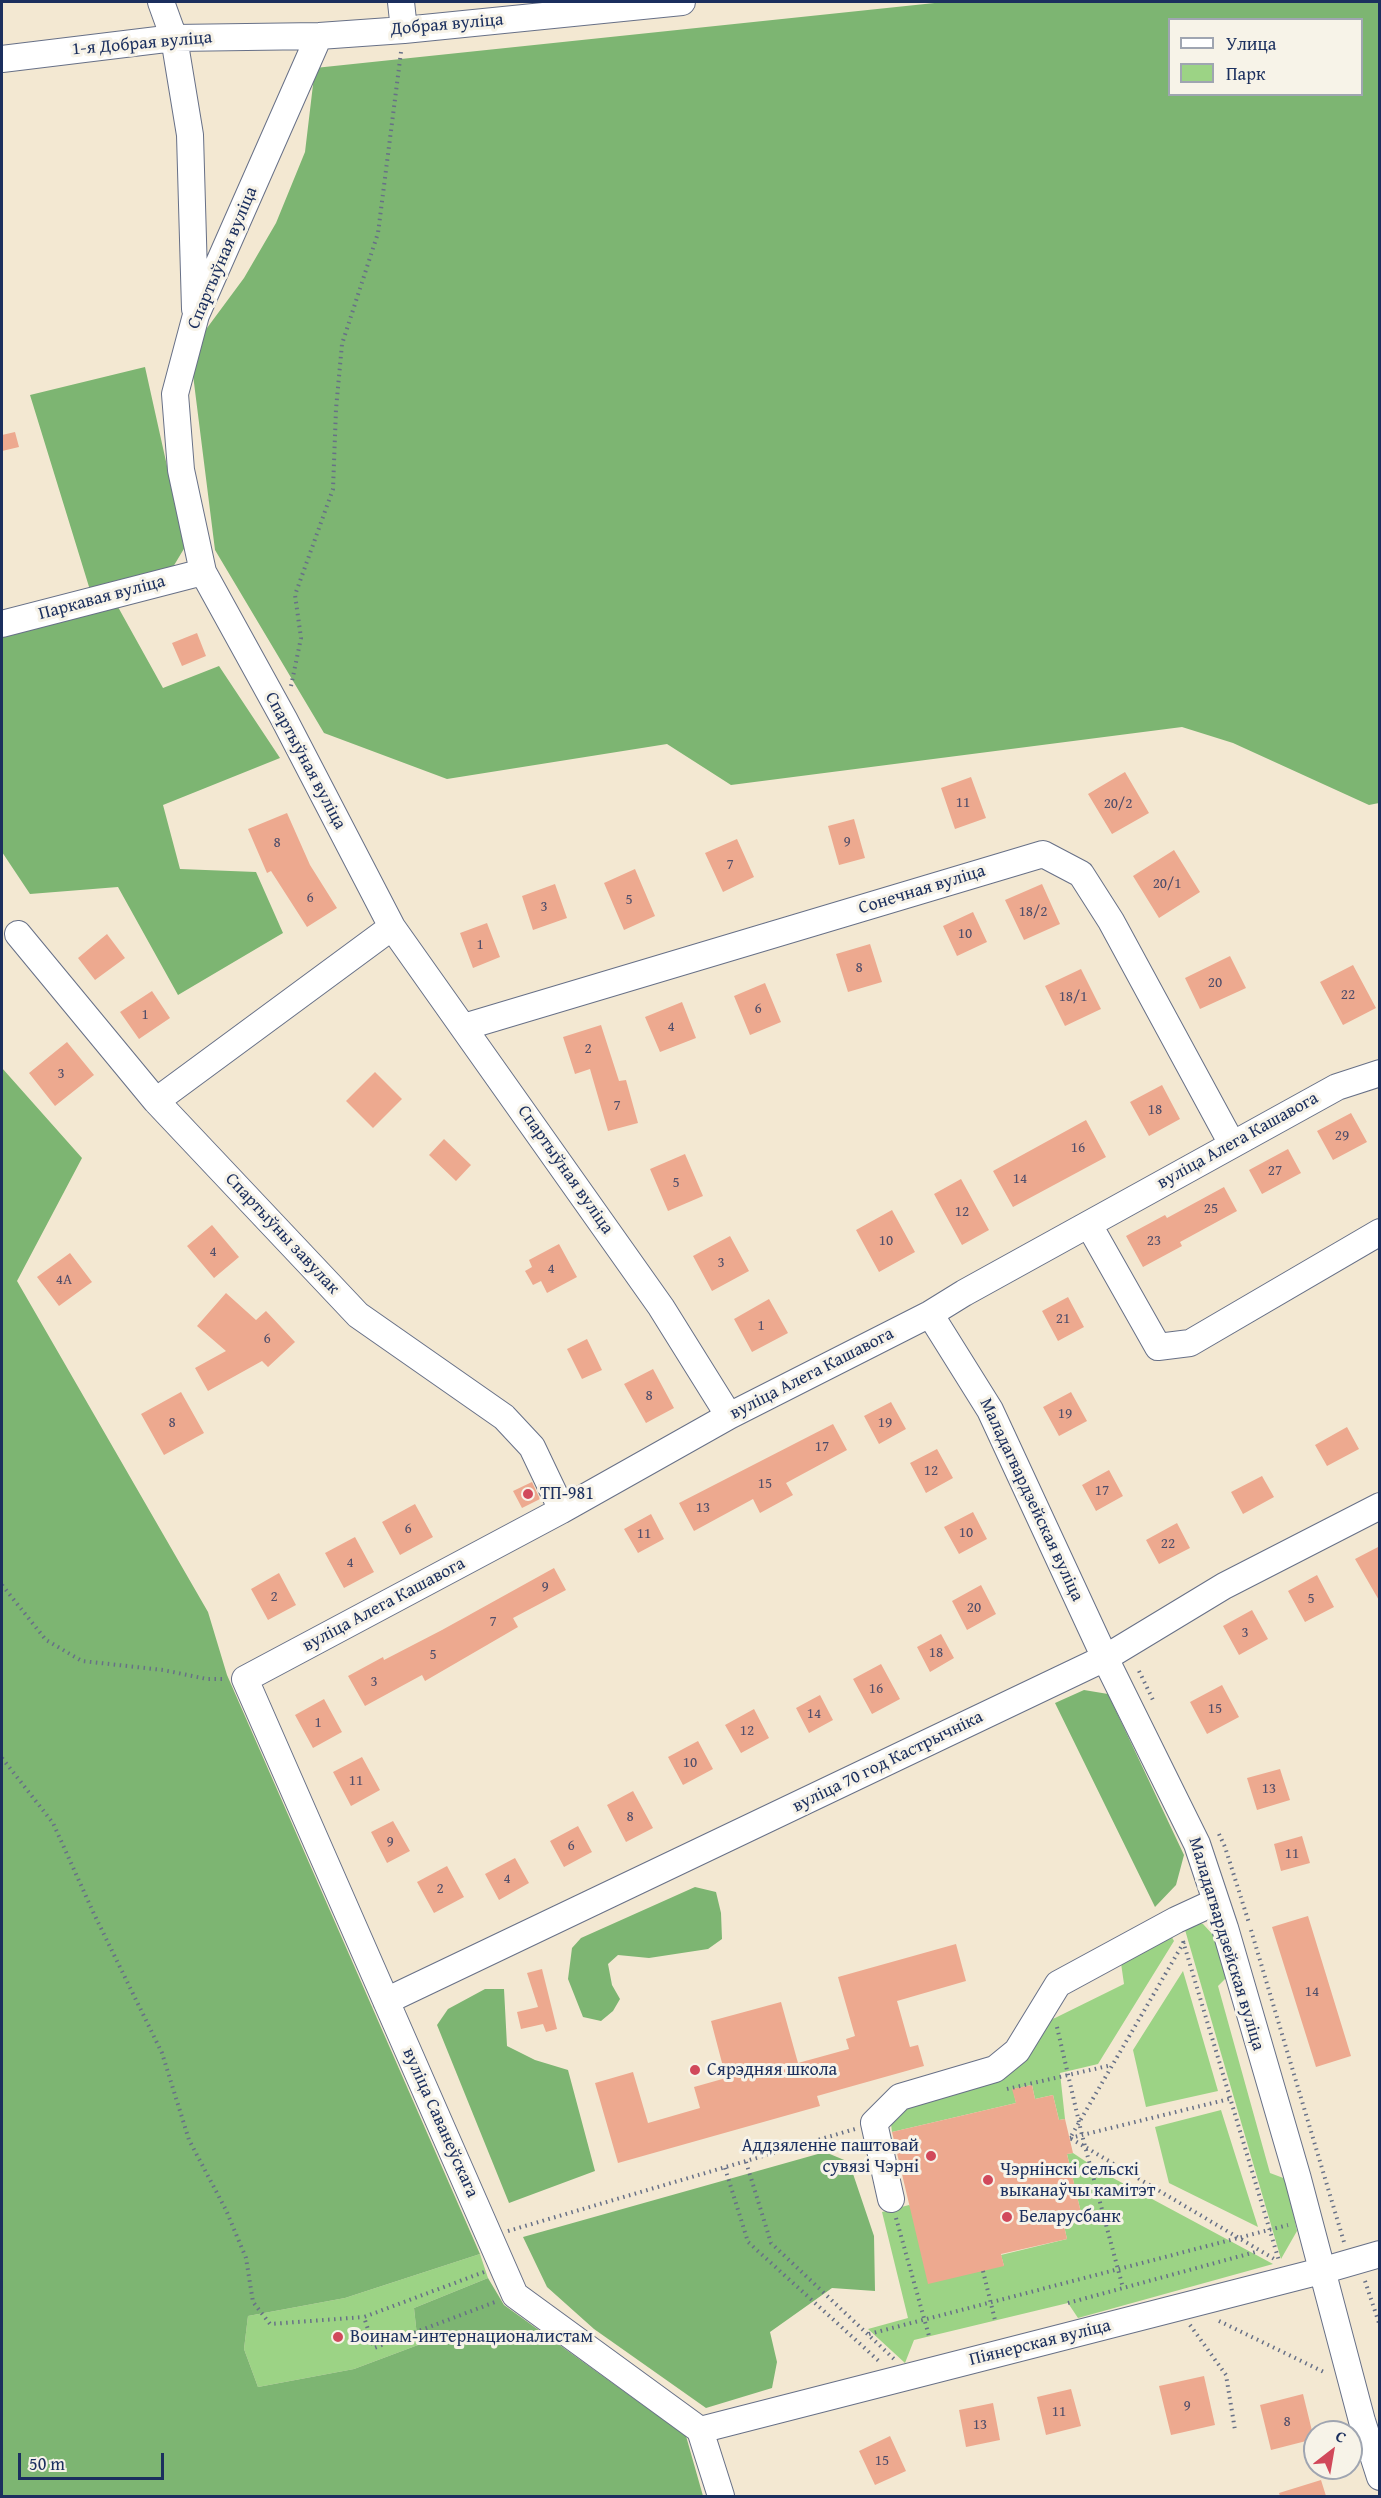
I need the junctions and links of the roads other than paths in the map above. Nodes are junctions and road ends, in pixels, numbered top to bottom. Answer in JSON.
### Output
{"nodes":[{"id":1,"x":161,"y":2,"type":"edge"},
{"id":2,"x":401,"y":2,"type":"edge"},
{"id":3,"x":682,"y":2,"type":"edge"},
{"id":4,"x":405,"y":30,"type":"junction"},
{"id":5,"x":320,"y":36,"type":"junction"},
{"id":6,"x":174,"y":38,"type":"junction"},
{"id":7,"x":2,"y":59,"type":"edge"},
{"id":8,"x":196,"y":315,"type":"junction"},
{"id":9,"x":204,"y":572,"type":"junction"},
{"id":10,"x":2,"y":624,"type":"edge"},
{"id":11,"x":392,"y":927,"type":"junction"},
{"id":12,"x":18,"y":934,"type":"dead end"},
{"id":13,"x":464,"y":1028,"type":"junction"},
{"id":14,"x":1380,"y":1072,"type":"edge"},
{"id":15,"x":156,"y":1101,"type":"junction"},
{"id":16,"x":1232,"y":1144,"type":"junction"},
{"id":17,"x":1089,"y":1225,"type":"junction"},
{"id":18,"x":1380,"y":1232,"type":"edge"},
{"id":19,"x":930,"y":1314,"type":"junction"},
{"id":20,"x":729,"y":1416,"type":"junction"},
{"id":21,"x":1380,"y":1506,"type":"edge"},
{"id":22,"x":562,"y":1510,"type":"junction"},
{"id":23,"x":1105,"y":1658,"type":"junction"},
{"id":24,"x":245,"y":1679,"type":"joint"},
{"id":25,"x":1215,"y":1902,"type":"junction"},
{"id":26,"x":387,"y":2001,"type":"junction"},
{"id":27,"x":891,"y":2199,"type":"road end"},
{"id":28,"x":1380,"y":2254,"type":"edge"},
{"id":29,"x":1321,"y":2271,"type":"junction"},
{"id":30,"x":700,"y":2430,"type":"junction"},
{"id":31,"x":1380,"y":2477,"type":"edge"},
{"id":32,"x":721,"y":2496,"type":"edge"}],
"edges":[{"from":1,"to":6,"type":"street"},
{"from":2,"to":4,"type":"street"},
{"from":3,"to":4,"type":"street","name":"Добрая вуліца"},
{"from":4,"to":5,"type":"street","name":"Добрая вуліца"},
{"from":5,"to":6,"type":"street","name":"1-я Добрая вуліца"},
{"from":5,"to":8,"type":"street","name":"Спартыўная вуліца"},
{"from":6,"to":7,"type":"street","name":"1-я Добрая вуліца"},
{"from":6,"to":8,"type":"street"},
{"from":8,"to":9,"type":"street","name":"Спартыўная вуліца"},
{"from":9,"to":10,"type":"street","name":"Паркавая вуліца"},
{"from":9,"to":11,"type":"street","name":"Спартыўная вуліца"},
{"from":11,"to":13,"type":"street","name":"Спартыўная вуліца"},
{"from":11,"to":15,"type":"street"},
{"from":12,"to":15,"type":"street","name":"Спартыўны завулак"},
{"from":13,"to":16,"type":"street","name":"Сонечная вуліца"},
{"from":13,"to":20,"type":"street","name":"Спартыўная вуліца"},
{"from":14,"to":16,"type":"street","name":"вуліца Алега Кашавога"},
{"from":15,"to":22,"type":"street","name":"Спартыўны завулак"},
{"from":16,"to":17,"type":"street","name":"вуліца Алега Кашавога"},
{"from":17,"to":18,"type":"street"},
{"from":17,"to":19,"type":"street","name":"вуліца Алега Кашавога"},
{"from":19,"to":20,"type":"street","name":"вуліца Алега Кашавога"},
{"from":19,"to":23,"type":"street","name":"Маладагвардзейская вуліца"},
{"from":20,"to":22,"type":"street","name":"вуліца Алега Кашавога"},
{"from":21,"to":23,"type":"street","name":"вуліца 70 год Кастрычніка"},
{"from":22,"to":24,"type":"street","name":"вуліца Алега Кашавога"},
{"from":23,"to":25,"type":"street","name":"Маладагвардзейская вуліца"},
{"from":23,"to":26,"type":"street","name":"вуліца 70 год Кастрычніка"},
{"from":24,"to":26,"type":"street","name":"вуліца Саванеўскага"},
{"from":25,"to":27,"type":"street"},
{"from":25,"to":29,"type":"street","name":"Маладагвардзейская вуліца"},
{"from":26,"to":30,"type":"street","name":"вуліца Саванеўскага"},
{"from":28,"to":29,"type":"street","name":"Піянерская вуліца"},
{"from":29,"to":30,"type":"street","name":"Піянерская вуліца"},
{"from":29,"to":31,"type":"street","name":"Маладагвардзейская вуліца"},
{"from":30,"to":32,"type":"street"}]}
